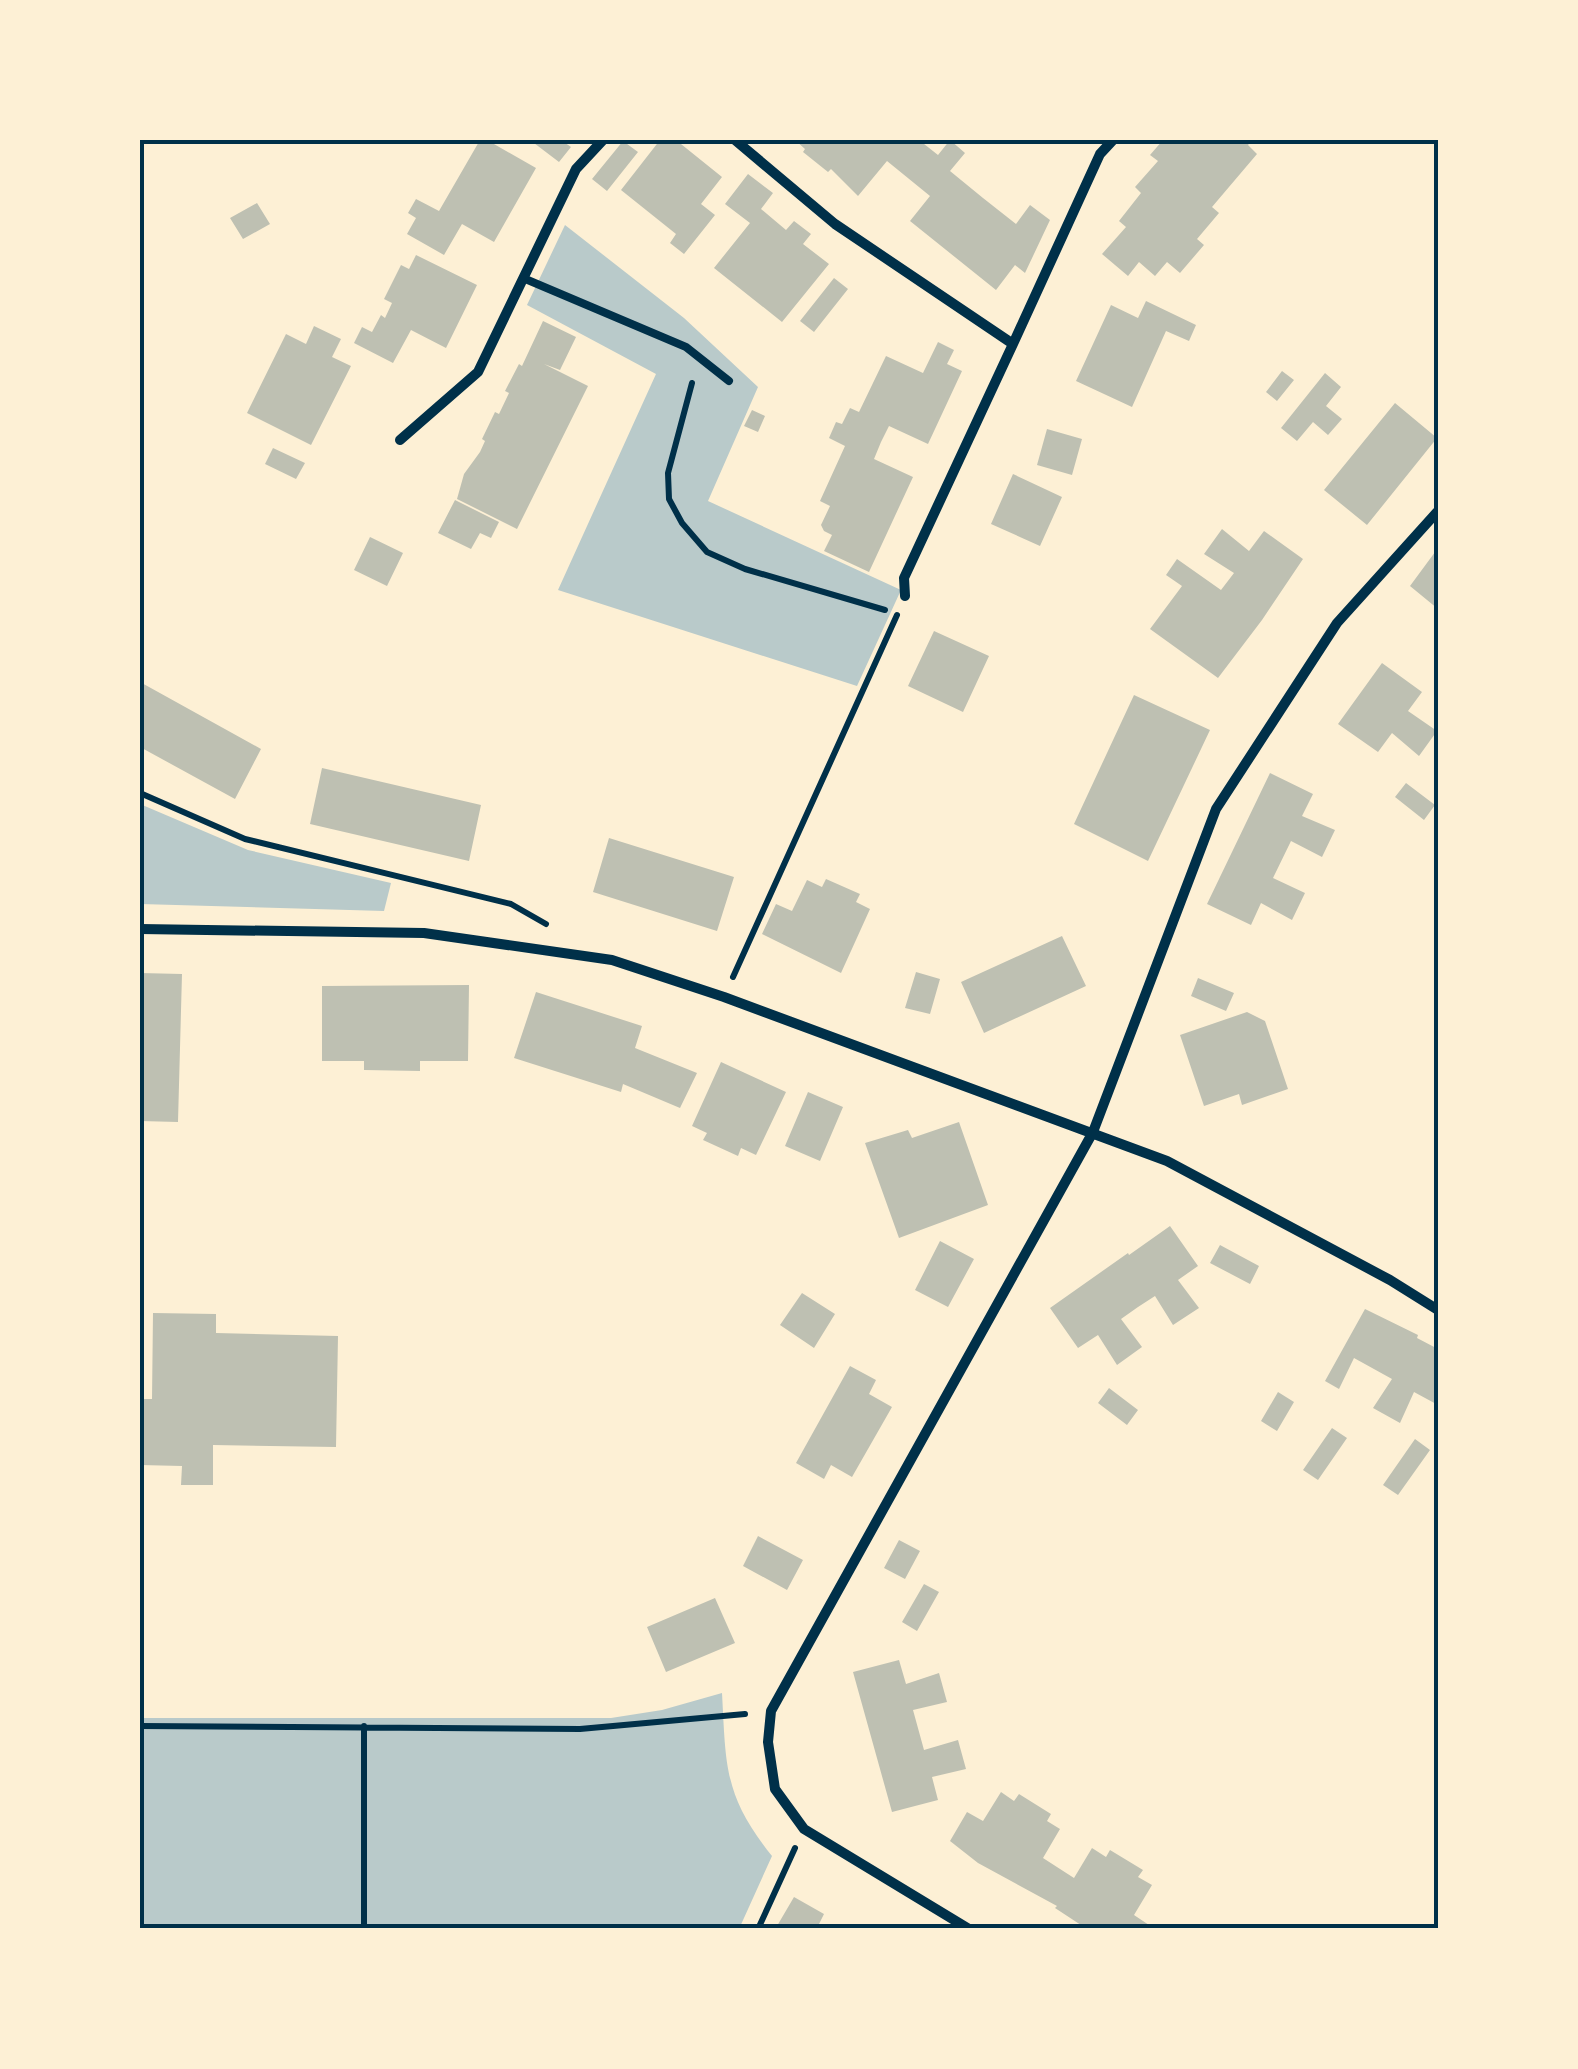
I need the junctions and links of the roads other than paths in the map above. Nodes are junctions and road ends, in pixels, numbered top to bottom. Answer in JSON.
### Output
{"nodes":[{"id":1,"x":603,"y":140,"type":"edge"},
{"id":2,"x":735,"y":140,"type":"edge"},
{"id":3,"x":1112,"y":140,"type":"edge"},
{"id":4,"x":524,"y":278,"type":"junction"},
{"id":5,"x":1012,"y":344,"type":"junction"},
{"id":6,"x":729,"y":380,"type":"dead end"},
{"id":7,"x":400,"y":440,"type":"dead end"},
{"id":8,"x":1438,"y":511,"type":"edge"},
{"id":9,"x":905,"y":596,"type":"dead end"},
{"id":10,"x":140,"y":929,"type":"edge"},
{"id":11,"x":1093,"y":1132,"type":"junction"},
{"id":12,"x":1438,"y":1310,"type":"edge"},
{"id":13,"x":969,"y":1929,"type":"edge"}],
"edges":[{"from":1,"to":4,"type":"street"},
{"from":2,"to":5,"type":"street"},
{"from":3,"to":5,"type":"street"},
{"from":4,"to":6,"type":"lane"},
{"from":4,"to":7,"type":"street"},
{"from":5,"to":9,"type":"street"},
{"from":8,"to":11,"type":"street"},
{"from":10,"to":11,"type":"street"},
{"from":11,"to":12,"type":"street"},
{"from":11,"to":13,"type":"street"}]}
